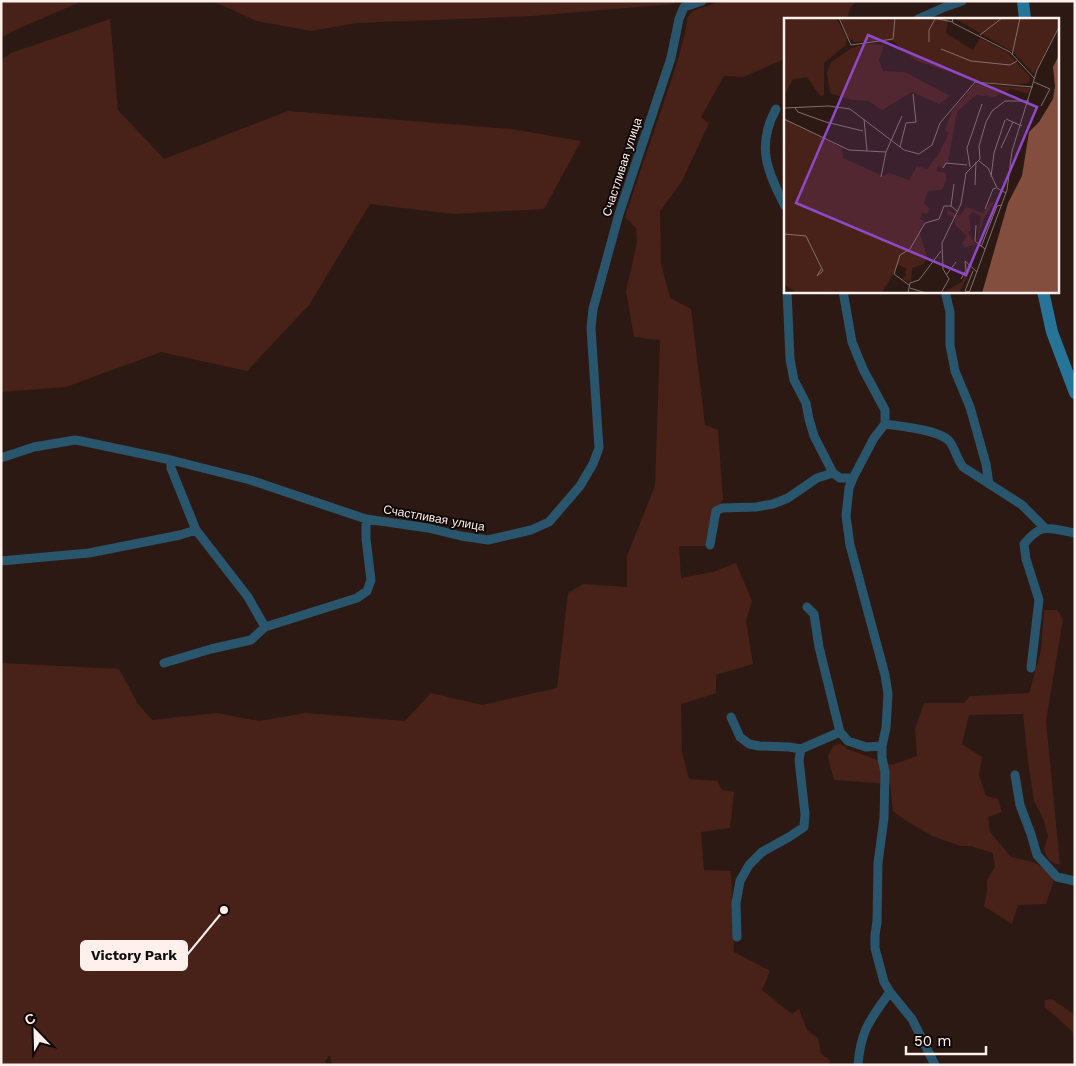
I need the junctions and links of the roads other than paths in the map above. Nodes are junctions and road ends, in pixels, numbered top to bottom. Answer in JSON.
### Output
{"nodes":[{"id":1,"x":702,"y":1,"type":"edge"},
{"id":2,"x":962,"y":1,"type":"edge"},
{"id":3,"x":1023,"y":1,"type":"edge"},
{"id":4,"x":920,"y":18,"type":"edge"},
{"id":5,"x":1025,"y":18,"type":"edge"},
{"id":6,"x":776,"y":109,"type":"dead end"},
{"id":7,"x":784,"y":204,"type":"edge"},
{"id":8,"x":787,"y":292,"type":"edge"},
{"id":9,"x":843,"y":292,"type":"edge"},
{"id":10,"x":945,"y":292,"type":"edge"},
{"id":11,"x":1043,"y":292,"type":"edge"},
{"id":12,"x":1075,"y":393,"type":"edge"},
{"id":13,"x":885,"y":424,"type":"junction"},
{"id":14,"x":1,"y":458,"type":"edge"},
{"id":15,"x":171,"y":460,"type":"junction"},
{"id":16,"x":833,"y":473,"type":"junction"},
{"id":17,"x":853,"y":478,"type":"junction"},
{"id":18,"x":989,"y":484,"type":"junction"},
{"id":19,"x":366,"y":519,"type":"junction"},
{"id":20,"x":1045,"y":528,"type":"junction"},
{"id":21,"x":196,"y":530,"type":"junction"},
{"id":22,"x":1075,"y":533,"type":"edge"},
{"id":23,"x":710,"y":544,"type":"dead end"},
{"id":24,"x":1,"y":561,"type":"edge"},
{"id":25,"x":807,"y":607,"type":"dead end"},
{"id":26,"x":265,"y":627,"type":"junction"},
{"id":27,"x":164,"y":663,"type":"dead end"},
{"id":28,"x":1031,"y":668,"type":"dead end"},
{"id":29,"x":731,"y":717,"type":"dead end"},
{"id":30,"x":840,"y":732,"type":"junction"},
{"id":31,"x":882,"y":746,"type":"junction"},
{"id":32,"x":801,"y":750,"type":"junction"},
{"id":33,"x":1015,"y":775,"type":"dead end"},
{"id":34,"x":1075,"y":881,"type":"edge"},
{"id":35,"x":737,"y":937,"type":"dead end"},
{"id":36,"x":890,"y":992,"type":"junction"},
{"id":37,"x":858,"y":1065,"type":"edge"},
{"id":38,"x":935,"y":1065,"type":"edge"}],
"edges":[{"from":1,"to":19,"type":"street","name":"Счастливая улица"},
{"from":2,"to":4,"type":"street"},
{"from":3,"to":5,"type":"street"},
{"from":6,"to":7,"type":"street"},
{"from":8,"to":16,"type":"street"},
{"from":9,"to":13,"type":"street"},
{"from":10,"to":18,"type":"street"},
{"from":11,"to":12,"type":"street"},
{"from":13,"to":17,"type":"street"},
{"from":13,"to":18,"type":"street"},
{"from":14,"to":15,"type":"street","name":"Счастливая улица"},
{"from":15,"to":19,"type":"street","name":"Счастливая улица"},
{"from":15,"to":21,"type":"street"},
{"from":16,"to":17,"type":"street"},
{"from":16,"to":23,"type":"street"},
{"from":17,"to":31,"type":"street"},
{"from":18,"to":20,"type":"street"},
{"from":19,"to":26,"type":"street"},
{"from":20,"to":22,"type":"street"},
{"from":20,"to":28,"type":"street"},
{"from":21,"to":24,"type":"street"},
{"from":21,"to":26,"type":"street"},
{"from":25,"to":30,"type":"street"},
{"from":26,"to":27,"type":"street"},
{"from":29,"to":32,"type":"street"},
{"from":30,"to":31,"type":"street"},
{"from":30,"to":32,"type":"street"},
{"from":31,"to":36,"type":"street"},
{"from":32,"to":35,"type":"street"},
{"from":33,"to":34,"type":"street"},
{"from":36,"to":37,"type":"street"},
{"from":36,"to":38,"type":"street"}]}
